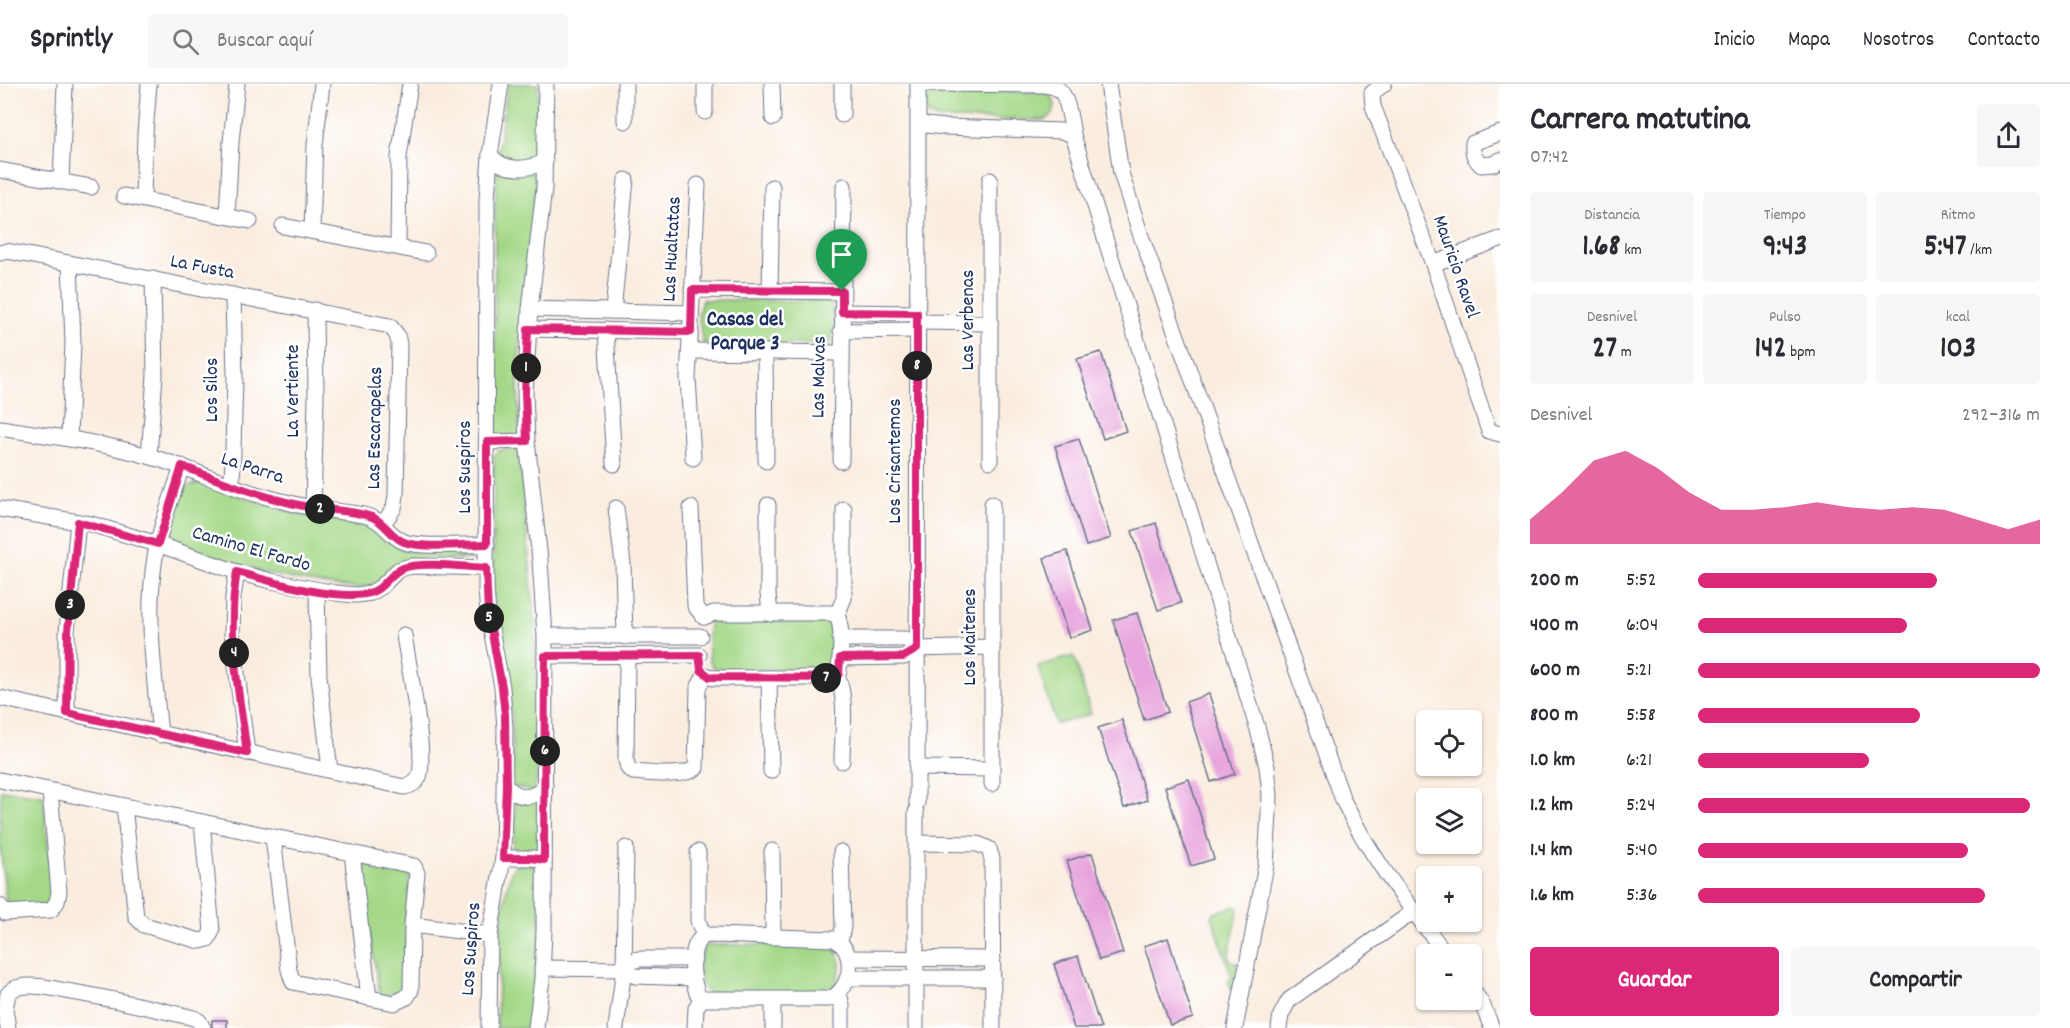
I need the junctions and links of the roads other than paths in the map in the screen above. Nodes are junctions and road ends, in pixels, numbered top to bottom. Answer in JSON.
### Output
{"nodes":[{"id":1,"x":65,"y":84,"type":"edge"},
{"id":2,"x":149,"y":84,"type":"edge"},
{"id":3,"x":237,"y":84,"type":"edge"},
{"id":4,"x":322,"y":84,"type":"edge"},
{"id":5,"x":410,"y":84,"type":"edge"},
{"id":6,"x":501,"y":84,"type":"edge"},
{"id":7,"x":546,"y":84,"type":"edge"},
{"id":8,"x":625,"y":84,"type":"edge"},
{"id":9,"x":705,"y":84,"type":"edge"},
{"id":10,"x":772,"y":84,"type":"edge"},
{"id":11,"x":842,"y":84,"type":"edge"},
{"id":12,"x":918,"y":84,"type":"edge"},
{"id":13,"x":1108,"y":84,"type":"edge"},
{"id":14,"x":1384,"y":84,"type":"edge"},
{"id":15,"x":705,"y":112,"type":"dead end"},
{"id":16,"x":842,"y":115,"type":"dead end"},
{"id":17,"x":773,"y":118,"type":"dead end"},
{"id":18,"x":625,"y":121,"type":"dead end"},
{"id":19,"x":919,"y":122,"type":"junction"},
{"id":20,"x":1500,"y":133,"type":"edge"},
{"id":21,"x":1073,"y":135,"type":"junction"},
{"id":22,"x":490,"y":155,"type":"junction"},
{"id":23,"x":1500,"y":160,"type":"edge"},
{"id":24,"x":545,"y":162,"type":"junction"},
{"id":25,"x":0,"y":170,"type":"edge"},
{"id":26,"x":626,"y":180,"type":"dead end"},
{"id":27,"x":990,"y":180,"type":"dead end"},
{"id":28,"x":61,"y":182,"type":"junction"},
{"id":29,"x":698,"y":185,"type":"dead end"},
{"id":30,"x":844,"y":186,"type":"dead end"},
{"id":31,"x":772,"y":187,"type":"dead end"},
{"id":32,"x":91,"y":188,"type":"dead end"},
{"id":33,"x":124,"y":196,"type":"dead end"},
{"id":34,"x":143,"y":199,"type":"junction"},
{"id":35,"x":227,"y":216,"type":"junction"},
{"id":36,"x":250,"y":221,"type":"dead end"},
{"id":37,"x":283,"y":226,"type":"dead end"},
{"id":38,"x":312,"y":231,"type":"junction"},
{"id":39,"x":1500,"y":239,"type":"edge"},
{"id":40,"x":398,"y":248,"type":"junction"},
{"id":41,"x":0,"y":253,"type":"edge"},
{"id":42,"x":426,"y":253,"type":"dead end"},
{"id":43,"x":70,"y":263,"type":"junction"},
{"id":44,"x":1433,"y":264,"type":"junction"},
{"id":45,"x":153,"y":279,"type":"junction"},
{"id":46,"x":692,"y":290,"type":"junction"},
{"id":47,"x":770,"y":290,"type":"junction"},
{"id":48,"x":842,"y":291,"type":"junction"},
{"id":49,"x":233,"y":295,"type":"junction"},
{"id":50,"x":530,"y":309,"type":"junction"},
{"id":51,"x":315,"y":310,"type":"junction"},
{"id":52,"x":613,"y":311,"type":"junction"},
{"id":53,"x":842,"y":312,"type":"junction"},
{"id":54,"x":691,"y":313,"type":"junction"},
{"id":55,"x":917,"y":322,"type":"junction"},
{"id":56,"x":990,"y":323,"type":"junction"},
{"id":57,"x":528,"y":329,"type":"junction"},
{"id":58,"x":394,"y":330,"type":"joint"},
{"id":59,"x":606,"y":330,"type":"junction"},
{"id":60,"x":842,"y":331,"type":"junction"},
{"id":61,"x":691,"y":332,"type":"junction"},
{"id":62,"x":690,"y":351,"type":"junction"},
{"id":63,"x":765,"y":353,"type":"junction"},
{"id":64,"x":841,"y":353,"type":"junction"},
{"id":65,"x":0,"y":429,"type":"edge"},
{"id":66,"x":1500,"y":434,"type":"edge"},
{"id":67,"x":69,"y":438,"type":"junction"},
{"id":68,"x":527,"y":441,"type":"junction"},
{"id":69,"x":487,"y":442,"type":"junction"},
{"id":70,"x":149,"y":456,"type":"junction"},
{"id":71,"x":693,"y":458,"type":"dead end"},
{"id":72,"x":990,"y":460,"type":"dead end"},
{"id":73,"x":766,"y":461,"type":"dead end"},
{"id":74,"x":841,"y":461,"type":"dead end"},
{"id":75,"x":615,"y":464,"type":"dead end"},
{"id":76,"x":182,"y":466,"type":"junction"},
{"id":77,"x":232,"y":486,"type":"junction"},
{"id":78,"x":992,"y":504,"type":"dead end"},
{"id":79,"x":768,"y":505,"type":"dead end"},
{"id":80,"x":313,"y":508,"type":"junction"},
{"id":81,"x":616,"y":508,"type":"dead end"},
{"id":82,"x":691,"y":508,"type":"dead end"},
{"id":83,"x":0,"y":509,"type":"edge"},
{"id":84,"x":844,"y":510,"type":"dead end"},
{"id":85,"x":78,"y":522,"type":"junction"},
{"id":86,"x":383,"y":524,"type":"junction"},
{"id":87,"x":158,"y":544,"type":"junction"},
{"id":88,"x":487,"y":544,"type":"junction"},
{"id":89,"x":486,"y":568,"type":"junction"},
{"id":90,"x":237,"y":572,"type":"junction"},
{"id":91,"x":316,"y":590,"type":"junction"},
{"id":92,"x":770,"y":614,"type":"junction"},
{"id":93,"x":837,"y":615,"type":"junction"},
{"id":94,"x":704,"y":617,"type":"junction"},
{"id":95,"x":404,"y":634,"type":"dead end"},
{"id":96,"x":545,"y":636,"type":"junction"},
{"id":97,"x":700,"y":636,"type":"junction"},
{"id":98,"x":625,"y":637,"type":"junction"},
{"id":99,"x":840,"y":639,"type":"junction"},
{"id":100,"x":992,"y":647,"type":"junction"},
{"id":101,"x":917,"y":649,"type":"junction"},
{"id":102,"x":699,"y":655,"type":"junction"},
{"id":103,"x":545,"y":656,"type":"junction"},
{"id":104,"x":627,"y":657,"type":"junction"},
{"id":105,"x":840,"y":658,"type":"junction"},
{"id":106,"x":705,"y":675,"type":"junction"},
{"id":107,"x":837,"y":676,"type":"junction"},
{"id":108,"x":769,"y":678,"type":"junction"},
{"id":109,"x":0,"y":698,"type":"edge"},
{"id":110,"x":67,"y":713,"type":"junction"},
{"id":111,"x":160,"y":735,"type":"junction"},
{"id":112,"x":247,"y":753,"type":"junction"},
{"id":113,"x":842,"y":761,"type":"dead end"},
{"id":114,"x":917,"y":768,"type":"junction"},
{"id":115,"x":330,"y":770,"type":"junction"},
{"id":116,"x":771,"y":771,"type":"dead end"},
{"id":117,"x":0,"y":780,"type":"edge"},
{"id":118,"x":545,"y":785,"type":"junction"},
{"id":119,"x":506,"y":786,"type":"junction"},
{"id":120,"x":50,"y":791,"type":"junction"},
{"id":121,"x":124,"y":806,"type":"junction"},
{"id":122,"x":202,"y":822,"type":"junction"},
{"id":123,"x":273,"y":837,"type":"junction"},
{"id":124,"x":917,"y":843,"type":"junction"},
{"id":125,"x":626,"y":848,"type":"dead end"},
{"id":126,"x":772,"y":851,"type":"dead end"},
{"id":127,"x":698,"y":852,"type":"dead end"},
{"id":128,"x":841,"y":852,"type":"dead end"},
{"id":129,"x":352,"y":853,"type":"junction"},
{"id":130,"x":503,"y":858,"type":"junction"},
{"id":131,"x":544,"y":860,"type":"junction"},
{"id":132,"x":0,"y":906,"type":"edge"},
{"id":133,"x":1413,"y":912,"type":"junction"},
{"id":134,"x":412,"y":925,"type":"junction"},
{"id":135,"x":490,"y":935,"type":"junction"},
{"id":136,"x":773,"y":935,"type":"junction"},
{"id":137,"x":704,"y":936,"type":"junction"},
{"id":138,"x":840,"y":942,"type":"junction"},
{"id":139,"x":1438,"y":944,"type":"edge"},
{"id":140,"x":849,"y":958,"type":"junction"},
{"id":141,"x":694,"y":959,"type":"junction"},
{"id":142,"x":917,"y":959,"type":"junction"},
{"id":143,"x":993,"y":959,"type":"junction"},
{"id":144,"x":543,"y":968,"type":"junction"},
{"id":145,"x":624,"y":969,"type":"junction"},
{"id":146,"x":693,"y":978,"type":"junction"},
{"id":147,"x":848,"y":978,"type":"junction"},
{"id":148,"x":916,"y":978,"type":"junction"},
{"id":149,"x":993,"y":978,"type":"junction"},
{"id":150,"x":839,"y":993,"type":"junction"},
{"id":151,"x":369,"y":998,"type":"junction"},
{"id":152,"x":701,"y":999,"type":"junction"},
{"id":153,"x":773,"y":1000,"type":"junction"},
{"id":154,"x":1482,"y":1004,"type":"edge"},
{"id":155,"x":8,"y":1028,"type":"edge"},
{"id":156,"x":203,"y":1028,"type":"edge"},
{"id":157,"x":489,"y":1028,"type":"edge"},
{"id":158,"x":536,"y":1028,"type":"edge"},
{"id":159,"x":616,"y":1028,"type":"edge"},
{"id":160,"x":695,"y":1028,"type":"edge"},
{"id":161,"x":773,"y":1028,"type":"edge"},
{"id":162,"x":842,"y":1028,"type":"edge"},
{"id":163,"x":916,"y":1028,"type":"edge"},
{"id":164,"x":993,"y":1028,"type":"edge"},
{"id":165,"x":1235,"y":1028,"type":"edge"},
{"id":166,"x":1279,"y":1028,"type":"edge"},
{"id":167,"x":1492,"y":1028,"type":"edge"}],
"edges":[{"from":1,"to":28,"type":"street"},
{"from":2,"to":34,"type":"street"},
{"from":3,"to":35,"type":"street"},
{"from":4,"to":38,"type":"street"},
{"from":5,"to":40,"type":"street"},
{"from":6,"to":22,"type":"street","name":"Los Suspiros"},
{"from":7,"to":24,"type":"street"},
{"from":8,"to":18,"type":"street"},
{"from":9,"to":15,"type":"street"},
{"from":10,"to":17,"type":"street"},
{"from":11,"to":16,"type":"street"},
{"from":12,"to":19,"type":"street","name":"Los Crisantemos"},
{"from":12,"to":21,"type":"street"},
{"from":13,"to":133,"type":"street"},
{"from":14,"to":44,"type":"street","name":"Mauricio Ravel"},
{"from":19,"to":21,"type":"street"},
{"from":19,"to":55,"type":"street","name":"Los Crisantemos"},
{"from":20,"to":23,"type":"street"},
{"from":21,"to":165,"type":"street"},
{"from":22,"to":24,"type":"street"},
{"from":22,"to":69,"type":"street","name":"Los Suspiros"},
{"from":24,"to":50,"type":"street"},
{"from":25,"to":28,"type":"street"},
{"from":26,"to":52,"type":"street"},
{"from":27,"to":56,"type":"street","name":"Las Verbenas"},
{"from":28,"to":32,"type":"street"},
{"from":29,"to":46,"type":"street","name":"Las Hualtatas"},
{"from":30,"to":48,"type":"street","name":"Las Malvas"},
{"from":31,"to":47,"type":"street"},
{"from":33,"to":34,"type":"street"},
{"from":34,"to":35,"type":"street"},
{"from":35,"to":36,"type":"street"},
{"from":37,"to":38,"type":"street"},
{"from":38,"to":40,"type":"street"},
{"from":39,"to":44,"type":"street"},
{"from":40,"to":42,"type":"street"},
{"from":41,"to":43,"type":"street","name":"La Fusta"},
{"from":43,"to":45,"type":"street","name":"La Fusta"},
{"from":43,"to":67,"type":"street"},
{"from":44,"to":66,"type":"street","name":"Mauricio Ravel"},
{"from":45,"to":49,"type":"street","name":"La Fusta"},
{"from":45,"to":70,"type":"street"},
{"from":46,"to":47,"type":"street"},
{"from":46,"to":54,"type":"street","name":"Las Hualtatas"},
{"from":47,"to":48,"type":"street"},
{"from":48,"to":53,"type":"street","name":"Las Malvas"},
{"from":49,"to":51,"type":"street","name":"La Fusta"},
{"from":49,"to":77,"type":"street","name":"Los Silos"},
{"from":50,"to":52,"type":"street"},
{"from":50,"to":57,"type":"street"},
{"from":51,"to":58,"type":"street","name":"La Fusta"},
{"from":51,"to":80,"type":"street","name":"La Vertiente"},
{"from":52,"to":54,"type":"street"},
{"from":53,"to":55,"type":"street"},
{"from":53,"to":60,"type":"street","name":"Las Malvas"},
{"from":54,"to":61,"type":"street","name":"Las Hualtatas"},
{"from":55,"to":56,"type":"street"},
{"from":55,"to":60,"type":"street"},
{"from":55,"to":101,"type":"street","name":"Los Crisantemos"},
{"from":56,"to":72,"type":"street","name":"Las Verbenas"},
{"from":57,"to":59,"type":"street"},
{"from":57,"to":68,"type":"street"},
{"from":58,"to":86,"type":"street","name":"Las Escarapelas"},
{"from":59,"to":61,"type":"street"},
{"from":59,"to":75,"type":"street"},
{"from":60,"to":64,"type":"street","name":"Las Malvas"},
{"from":61,"to":62,"type":"street","name":"Las Hualtatas"},
{"from":62,"to":63,"type":"street"},
{"from":62,"to":71,"type":"street","name":"Las Hualtatas"},
{"from":63,"to":64,"type":"street"},
{"from":63,"to":73,"type":"street"},
{"from":64,"to":74,"type":"street","name":"Las Malvas"},
{"from":65,"to":67,"type":"street","name":"La Parra"},
{"from":67,"to":70,"type":"street","name":"La Parra"},
{"from":68,"to":69,"type":"street"},
{"from":68,"to":96,"type":"street"},
{"from":69,"to":88,"type":"street","name":"Los Suspiros"},
{"from":70,"to":76,"type":"street","name":"La Parra"},
{"from":76,"to":77,"type":"street","name":"La Parra"},
{"from":76,"to":87,"type":"street"},
{"from":77,"to":80,"type":"street","name":"La Parra"},
{"from":78,"to":100,"type":"street","name":"Los Maitenes"},
{"from":79,"to":92,"type":"street"},
{"from":80,"to":86,"type":"street","name":"La Parra"},
{"from":81,"to":98,"type":"street"},
{"from":82,"to":94,"type":"street"},
{"from":83,"to":85,"type":"street","name":"Camino El Fardo"},
{"from":84,"to":93,"type":"street"},
{"from":85,"to":87,"type":"street","name":"Camino El Fardo"},
{"from":85,"to":110,"type":"street"},
{"from":86,"to":88,"type":"street","name":"La Parra"},
{"from":87,"to":90,"type":"street","name":"Camino El Fardo"},
{"from":87,"to":111,"type":"street"},
{"from":88,"to":89,"type":"street","name":"Los Suspiros"},
{"from":89,"to":91,"type":"street","name":"Camino El Fardo"},
{"from":89,"to":119,"type":"street","name":"Los Suspiros"},
{"from":90,"to":91,"type":"street","name":"Camino El Fardo"},
{"from":90,"to":112,"type":"street"},
{"from":91,"to":115,"type":"street"},
{"from":92,"to":93,"type":"street"},
{"from":92,"to":94,"type":"street"},
{"from":93,"to":99,"type":"street"},
{"from":94,"to":97,"type":"street"},
{"from":95,"to":115,"type":"street"},
{"from":96,"to":98,"type":"street"},
{"from":96,"to":103,"type":"street"},
{"from":97,"to":98,"type":"street"},
{"from":97,"to":102,"type":"street"},
{"from":99,"to":101,"type":"street"},
{"from":99,"to":105,"type":"street"},
{"from":100,"to":101,"type":"street"},
{"from":100,"to":114,"type":"street","name":"Los Maitenes"},
{"from":101,"to":105,"type":"street"},
{"from":101,"to":114,"type":"street","name":"Los Crisantemos"},
{"from":102,"to":104,"type":"street"},
{"from":102,"to":106,"type":"street"},
{"from":103,"to":104,"type":"street"},
{"from":103,"to":118,"type":"street"},
{"from":104,"to":106,"type":"street"},
{"from":105,"to":107,"type":"street"},
{"from":106,"to":108,"type":"street"},
{"from":107,"to":108,"type":"street"},
{"from":107,"to":113,"type":"street"},
{"from":108,"to":116,"type":"street"},
{"from":109,"to":110,"type":"street"},
{"from":110,"to":111,"type":"street"},
{"from":111,"to":112,"type":"street"},
{"from":112,"to":115,"type":"street"},
{"from":114,"to":124,"type":"street","name":"Los Crisantemos"},
{"from":117,"to":120,"type":"street"},
{"from":118,"to":119,"type":"street"},
{"from":118,"to":131,"type":"street"},
{"from":119,"to":130,"type":"street","name":"Los Suspiros"},
{"from":120,"to":121,"type":"street"},
{"from":120,"to":132,"type":"street"},
{"from":121,"to":122,"type":"street"},
{"from":121,"to":122,"type":"street"},
{"from":122,"to":123,"type":"street"},
{"from":123,"to":129,"type":"street"},
{"from":123,"to":151,"type":"street"},
{"from":124,"to":142,"type":"street","name":"Los Crisantemos"},
{"from":124,"to":143,"type":"street"},
{"from":125,"to":145,"type":"street"},
{"from":126,"to":136,"type":"street"},
{"from":127,"to":137,"type":"street"},
{"from":128,"to":138,"type":"street"},
{"from":129,"to":134,"type":"street"},
{"from":129,"to":151,"type":"street"},
{"from":130,"to":131,"type":"street"},
{"from":130,"to":135,"type":"street","name":"Los Suspiros"},
{"from":131,"to":144,"type":"street"},
{"from":133,"to":139,"type":"street"},
{"from":133,"to":166,"type":"street"},
{"from":134,"to":135,"type":"street"},
{"from":134,"to":151,"type":"street"},
{"from":135,"to":157,"type":"street","name":"Los Suspiros"},
{"from":136,"to":137,"type":"street"},
{"from":136,"to":138,"type":"street"},
{"from":137,"to":141,"type":"street"},
{"from":138,"to":140,"type":"street"},
{"from":140,"to":142,"type":"street"},
{"from":140,"to":147,"type":"street"},
{"from":141,"to":145,"type":"street"},
{"from":141,"to":146,"type":"street"},
{"from":142,"to":143,"type":"street"},
{"from":142,"to":148,"type":"street","name":"Los Crisantemos"},
{"from":143,"to":149,"type":"street"},
{"from":144,"to":145,"type":"street"},
{"from":144,"to":158,"type":"street"},
{"from":145,"to":146,"type":"street"},
{"from":145,"to":159,"type":"street"},
{"from":146,"to":152,"type":"street"},
{"from":147,"to":148,"type":"street"},
{"from":147,"to":150,"type":"street"},
{"from":148,"to":149,"type":"street"},
{"from":148,"to":163,"type":"street","name":"Los Crisantemos"},
{"from":149,"to":164,"type":"street"},
{"from":150,"to":153,"type":"street"},
{"from":150,"to":162,"type":"street"},
{"from":152,"to":153,"type":"street"},
{"from":152,"to":160,"type":"street"},
{"from":153,"to":161,"type":"street"},
{"from":154,"to":167,"type":"street"},
{"from":155,"to":156,"type":"street"}]}
